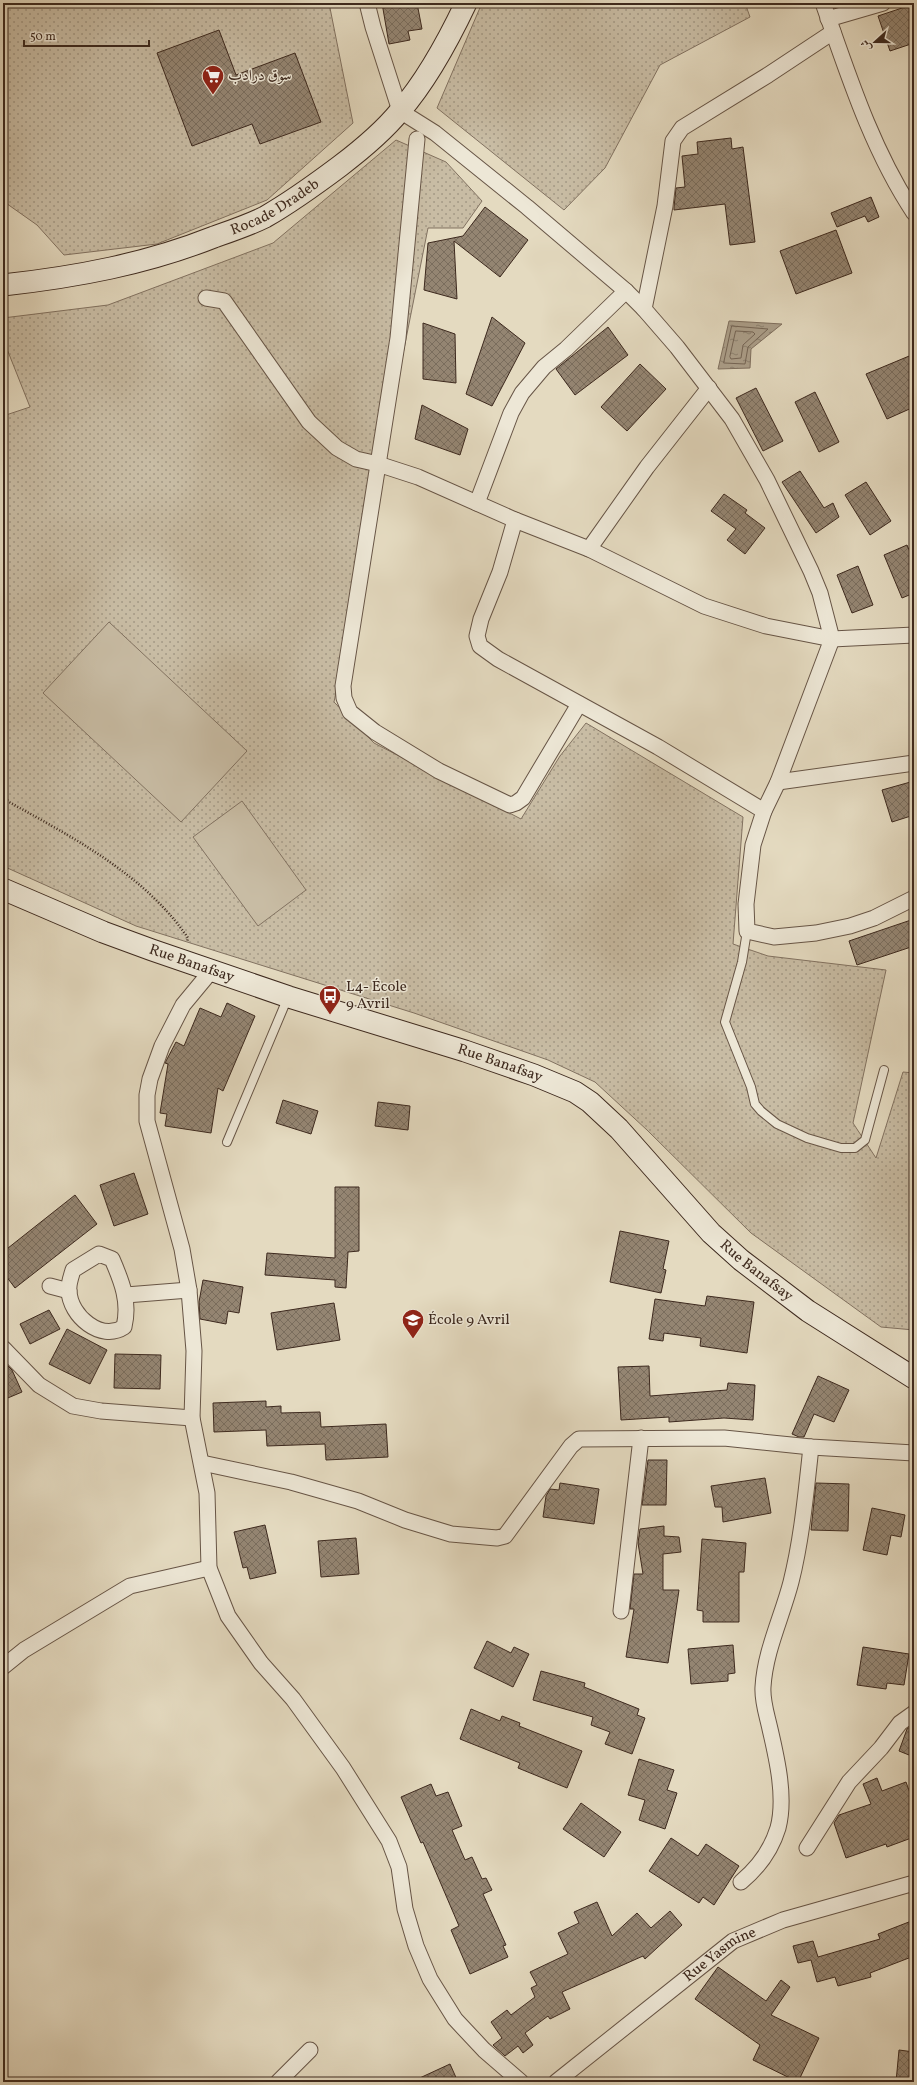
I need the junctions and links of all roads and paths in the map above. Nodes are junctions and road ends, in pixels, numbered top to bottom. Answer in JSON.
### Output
{"nodes":[{"id":1,"x":367,"y":3,"type":"edge"},
{"id":2,"x":466,"y":3,"type":"edge"},
{"id":3,"x":823,"y":3,"type":"edge"},
{"id":4,"x":883,"y":3,"type":"edge"},
{"id":5,"x":831,"y":26,"type":"junction"},
{"id":6,"x":400,"y":111,"type":"junction"},
{"id":7,"x":417,"y":139,"type":"dead end"},
{"id":8,"x":914,"y":213,"type":"edge"},
{"id":9,"x":3,"y":285,"type":"edge"},
{"id":10,"x":626,"y":291,"type":"junction"},
{"id":11,"x":206,"y":298,"type":"dead end"},
{"id":12,"x":644,"y":309,"type":"junction"},
{"id":13,"x":709,"y":388,"type":"junction"},
{"id":14,"x":378,"y":464,"type":"junction"},
{"id":15,"x":477,"y":503,"type":"junction"},
{"id":16,"x":515,"y":520,"type":"junction"},
{"id":17,"x":588,"y":549,"type":"junction"},
{"id":18,"x":914,"y":635,"type":"edge"},
{"id":19,"x":832,"y":639,"type":"junction"},
{"id":20,"x":579,"y":704,"type":"junction"},
{"id":21,"x":914,"y":763,"type":"edge"},
{"id":22,"x":778,"y":782,"type":"junction"},
{"id":23,"x":3,"y":796,"type":"edge"},
{"id":24,"x":764,"y":811,"type":"junction"},
{"id":25,"x":3,"y":889,"type":"edge"},
{"id":26,"x":914,"y":898,"type":"edge"},
{"id":27,"x":747,"y":931,"type":"junction"},
{"id":28,"x":181,"y":960,"type":"junction"},
{"id":29,"x":212,"y":970,"type":"junction"},
{"id":30,"x":288,"y":997,"type":"junction"},
{"id":31,"x":884,"y":1070,"type":"dead end"},
{"id":32,"x":227,"y":1142,"type":"dead end"},
{"id":33,"x":50,"y":1286,"type":"dead end"},
{"id":34,"x":189,"y":1290,"type":"junction"},
{"id":35,"x":68,"y":1291,"type":"junction"},
{"id":36,"x":126,"y":1295,"type":"junction"},
{"id":37,"x":3,"y":1348,"type":"edge"},
{"id":38,"x":914,"y":1378,"type":"edge"},
{"id":39,"x":192,"y":1418,"type":"junction"},
{"id":40,"x":641,"y":1438,"type":"junction"},
{"id":41,"x":811,"y":1447,"type":"junction"},
{"id":42,"x":914,"y":1453,"type":"edge"},
{"id":43,"x":202,"y":1463,"type":"junction"},
{"id":44,"x":209,"y":1568,"type":"junction"},
{"id":45,"x":620,"y":1611,"type":"dead end"},
{"id":46,"x":3,"y":1667,"type":"edge"},
{"id":47,"x":914,"y":1713,"type":"edge"},
{"id":48,"x":808,"y":1848,"type":"dead end"},
{"id":49,"x":741,"y":1882,"type":"dead end"},
{"id":50,"x":914,"y":1883,"type":"edge"},
{"id":51,"x":310,"y":2050,"type":"dead end"},
{"id":52,"x":278,"y":2082,"type":"edge"},
{"id":53,"x":520,"y":2082,"type":"edge"},
{"id":54,"x":556,"y":2082,"type":"edge"}],
"edges":[{"from":1,"to":6,"type":"street"},
{"from":2,"to":6,"type":"main road","name":"Rocade Dradeb"},
{"from":3,"to":5,"type":"street"},
{"from":4,"to":5,"type":"street"},
{"from":5,"to":8,"type":"street"},
{"from":5,"to":12,"type":"street"},
{"from":6,"to":9,"type":"main road","name":"Rocade Dradeb"},
{"from":6,"to":10,"type":"street"},
{"from":7,"to":14,"type":"street"},
{"from":10,"to":12,"type":"street"},
{"from":10,"to":15,"type":"street"},
{"from":11,"to":14,"type":"street"},
{"from":12,"to":13,"type":"street"},
{"from":13,"to":17,"type":"street"},
{"from":13,"to":19,"type":"street"},
{"from":14,"to":15,"type":"street"},
{"from":14,"to":20,"type":"street"},
{"from":15,"to":16,"type":"street"},
{"from":16,"to":17,"type":"street"},
{"from":16,"to":20,"type":"street"},
{"from":17,"to":19,"type":"street"},
{"from":18,"to":19,"type":"street"},
{"from":19,"to":22,"type":"street"},
{"from":20,"to":24,"type":"street"},
{"from":21,"to":22,"type":"street"},
{"from":22,"to":24,"type":"street"},
{"from":23,"to":28,"type":"path"},
{"from":24,"to":27,"type":"street"},
{"from":25,"to":28,"type":"main road","name":"Rue Banafsay"},
{"from":26,"to":27,"type":"street"},
{"from":27,"to":31,"type":"lane"},
{"from":28,"to":29,"type":"main road","name":"Rue Banafsay"},
{"from":29,"to":30,"type":"main road","name":"Rue Banafsay"},
{"from":29,"to":34,"type":"street"},
{"from":30,"to":32,"type":"lane"},
{"from":30,"to":38,"type":"main road","name":"Rue Banafsay"},
{"from":33,"to":35,"type":"street"},
{"from":34,"to":36,"type":"street"},
{"from":34,"to":39,"type":"street"},
{"from":35,"to":36,"type":"street"},
{"from":35,"to":36,"type":"street"},
{"from":37,"to":39,"type":"street"},
{"from":39,"to":43,"type":"street"},
{"from":40,"to":41,"type":"street"},
{"from":40,"to":43,"type":"street"},
{"from":40,"to":45,"type":"street"},
{"from":41,"to":42,"type":"street"},
{"from":41,"to":49,"type":"street"},
{"from":43,"to":44,"type":"street"},
{"from":44,"to":46,"type":"street"},
{"from":44,"to":53,"type":"street"},
{"from":47,"to":48,"type":"street"},
{"from":50,"to":54,"type":"street","name":"Rue Yasmine"},
{"from":51,"to":52,"type":"street"}]}
